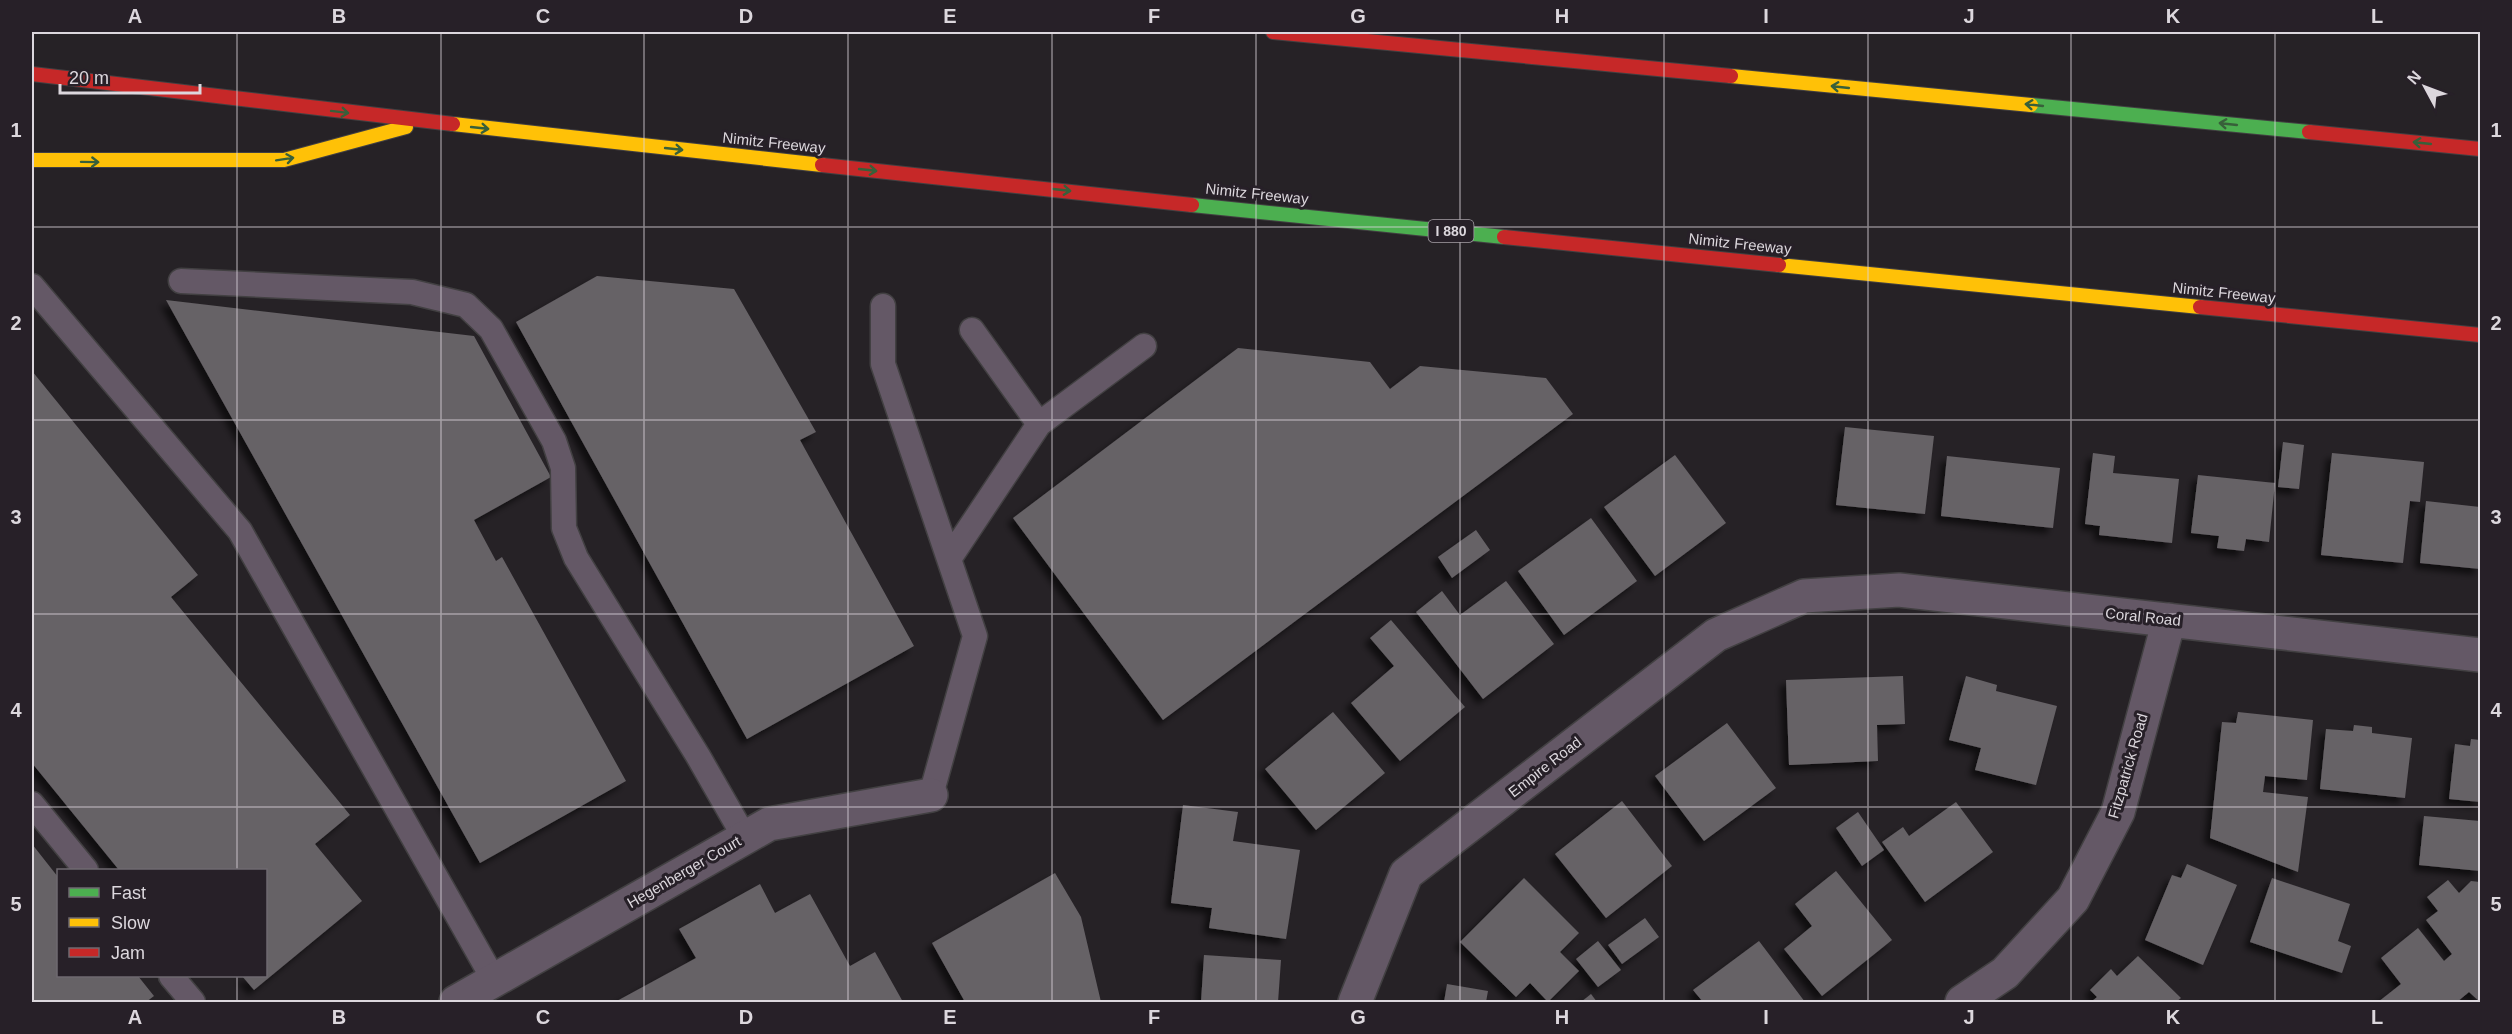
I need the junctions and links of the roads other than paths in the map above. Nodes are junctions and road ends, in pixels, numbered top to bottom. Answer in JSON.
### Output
{"nodes":[{"id":1,"x":1273,"y":32,"type":"edge"},
{"id":2,"x":32,"y":74,"type":"edge"},
{"id":3,"x":422,"y":122,"type":"junction"},
{"id":4,"x":2481,"y":149,"type":"edge"},
{"id":5,"x":32,"y":160,"type":"edge"},
{"id":6,"x":182,"y":281,"type":"dead end"},
{"id":7,"x":32,"y":286,"type":"edge"},
{"id":8,"x":883,"y":306,"type":"dead end"},
{"id":9,"x":972,"y":330,"type":"dead end"},
{"id":10,"x":2481,"y":335,"type":"edge"},
{"id":11,"x":1144,"y":346,"type":"dead end"},
{"id":12,"x":1039,"y":424,"type":"junction"},
{"id":13,"x":950,"y":559,"type":"junction"},
{"id":14,"x":1804,"y":596,"type":"joint"},
{"id":15,"x":2169,"y":620,"type":"junction"},
{"id":16,"x":2481,"y":655,"type":"edge"},
{"id":17,"x":931,"y":795,"type":"joint"},
{"id":18,"x":32,"y":804,"type":"edge"},
{"id":19,"x":745,"y":838,"type":"junction"},
{"id":20,"x":85,"y":869,"type":"edge"},
{"id":21,"x":173,"y":977,"type":"edge"},
{"id":22,"x":494,"y":980,"type":"junction"},
{"id":23,"x":193,"y":1002,"type":"edge"},
{"id":24,"x":456,"y":1002,"type":"edge"},
{"id":25,"x":1355,"y":1002,"type":"edge"},
{"id":26,"x":1962,"y":1002,"type":"edge"}],
"edges":[{"from":4,"to":1,"type":"highway","one_way":true},
{"from":2,"to":3,"type":"highway","name":"Nimitz Freeway","number":"I 880","one_way":true},
{"from":5,"to":3,"type":"highway","one_way":true},
{"from":3,"to":10,"type":"highway","name":"Nimitz Freeway","number":"I 880","one_way":true},
{"from":6,"to":19,"type":"lane"},
{"from":7,"to":22,"type":"lane"},
{"from":8,"to":13,"type":"lane"},
{"from":9,"to":12,"type":"lane"},
{"from":11,"to":12,"type":"lane"},
{"from":12,"to":13,"type":"lane"},
{"from":13,"to":17,"type":"lane"},
{"from":14,"to":15,"type":"street","name":"Coral Road"},
{"from":14,"to":25,"type":"street","name":"Empire Road"},
{"from":15,"to":16,"type":"street","name":"Coral Road"},
{"from":15,"to":26,"type":"street","name":"Fitzpatrick Road"},
{"from":17,"to":19,"type":"street","name":"Hegenberger Court"},
{"from":18,"to":20,"type":"lane"},
{"from":19,"to":22,"type":"street","name":"Hegenberger Court"},
{"from":21,"to":23,"type":"lane"},
{"from":22,"to":24,"type":"street","name":"Hegenberger Court"}]}
